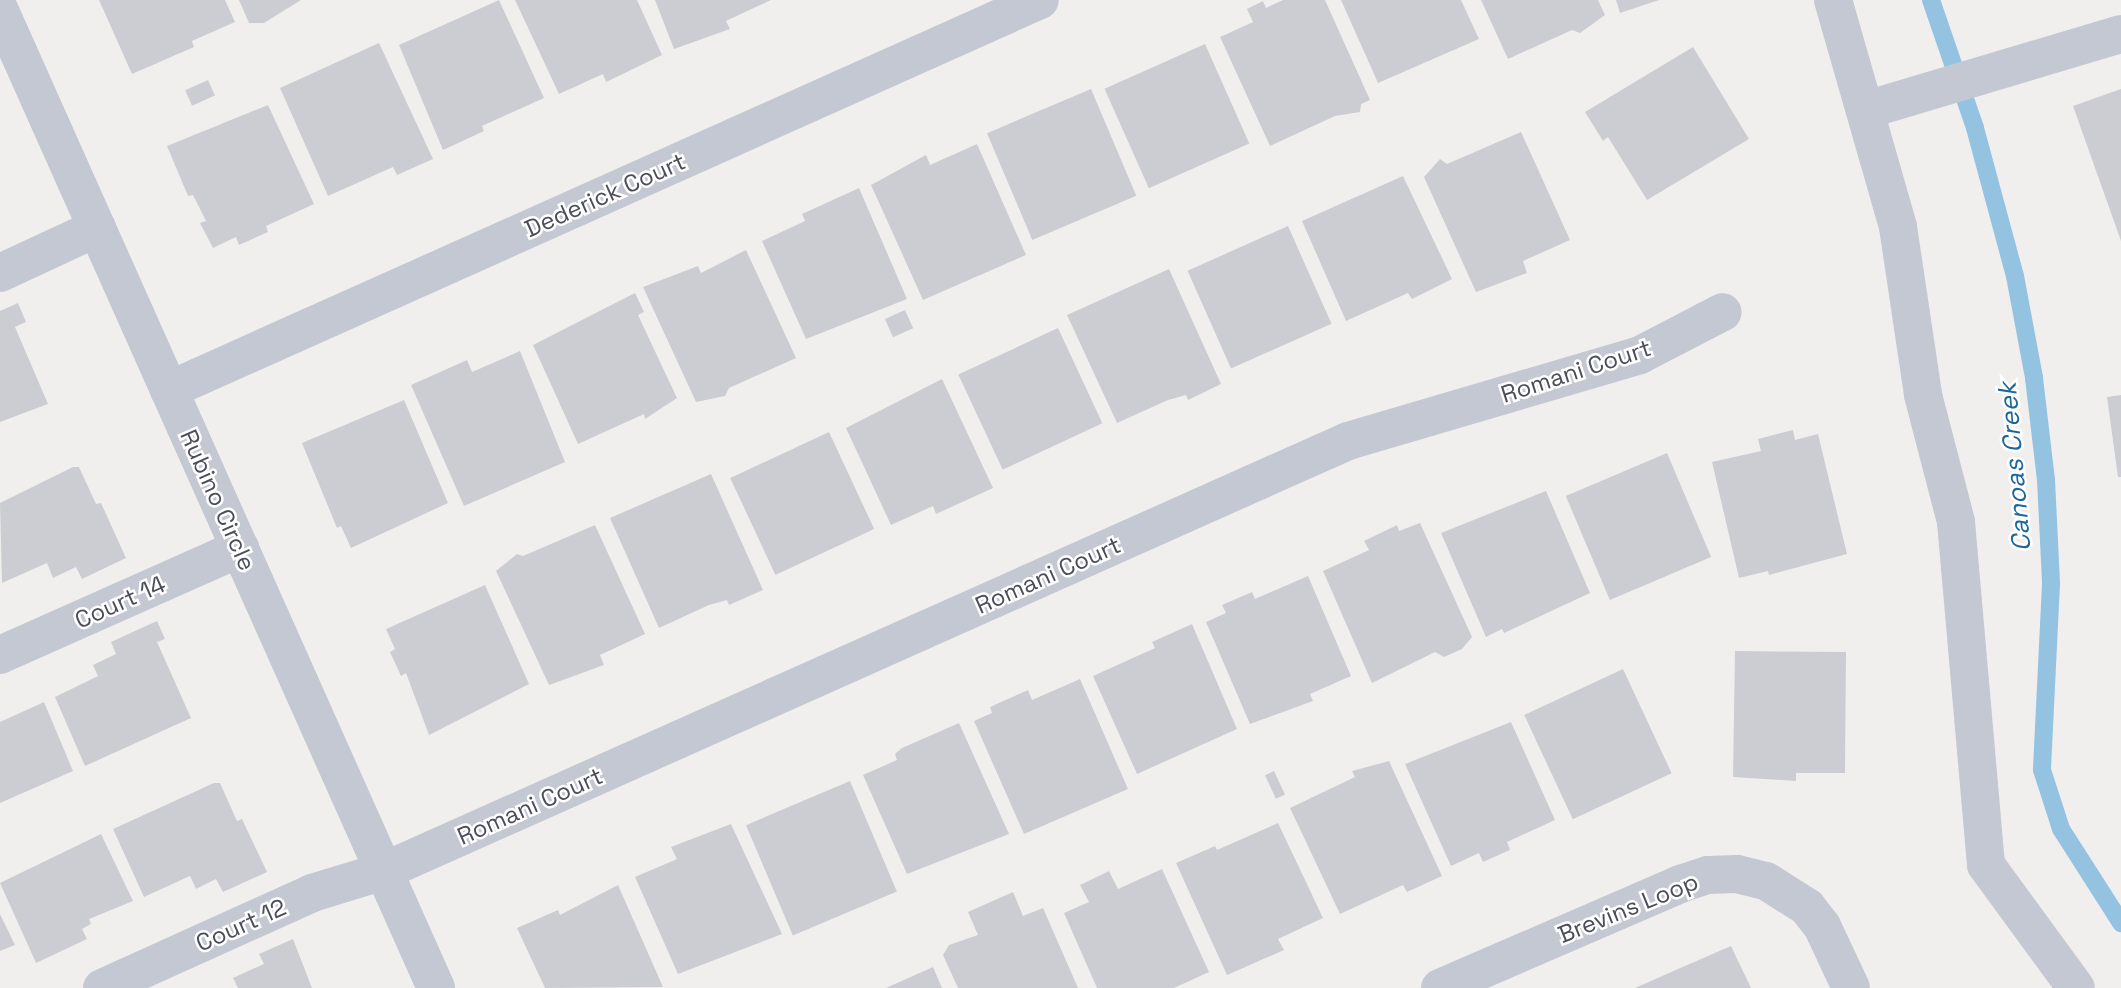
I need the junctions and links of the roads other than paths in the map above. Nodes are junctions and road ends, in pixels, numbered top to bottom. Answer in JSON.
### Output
{"nodes":[{"id":1,"x":1040,"y":0,"type":"edge"},
{"id":2,"x":1833,"y":0,"type":"edge"},
{"id":3,"x":0,"y":11,"type":"edge"},
{"id":4,"x":2121,"y":34,"type":"edge"},
{"id":5,"x":1874,"y":107,"type":"junction"},
{"id":6,"x":97,"y":228,"type":"junction"},
{"id":7,"x":0,"y":273,"type":"edge"},
{"id":8,"x":1723,"y":312,"type":"dead end"},
{"id":9,"x":169,"y":390,"type":"junction"},
{"id":10,"x":240,"y":548,"type":"junction"},
{"id":11,"x":0,"y":655,"type":"edge"},
{"id":12,"x":384,"y":872,"type":"junction"},
{"id":13,"x":102,"y":988,"type":"edge"},
{"id":14,"x":436,"y":988,"type":"edge"},
{"id":15,"x":1440,"y":988,"type":"edge"},
{"id":16,"x":1851,"y":988,"type":"edge"},
{"id":17,"x":2076,"y":988,"type":"edge"}],
"edges":[{"from":1,"to":9,"type":"street","name":"Dederick Court"},
{"from":2,"to":5,"type":"street"},
{"from":3,"to":6,"type":"street","name":"Rubino Circle"},
{"from":4,"to":5,"type":"street"},
{"from":5,"to":17,"type":"street"},
{"from":6,"to":7,"type":"street"},
{"from":6,"to":9,"type":"street","name":"Rubino Circle"},
{"from":8,"to":12,"type":"street","name":"Romani Court"},
{"from":9,"to":10,"type":"street","name":"Rubino Circle"},
{"from":10,"to":11,"type":"street","name":"Court 14"},
{"from":10,"to":12,"type":"street","name":"Rubino Circle"},
{"from":12,"to":13,"type":"street","name":"Court 12"},
{"from":12,"to":14,"type":"street","name":"Rubino Circle"},
{"from":15,"to":16,"type":"street","name":"Brevins Loop"}]}
